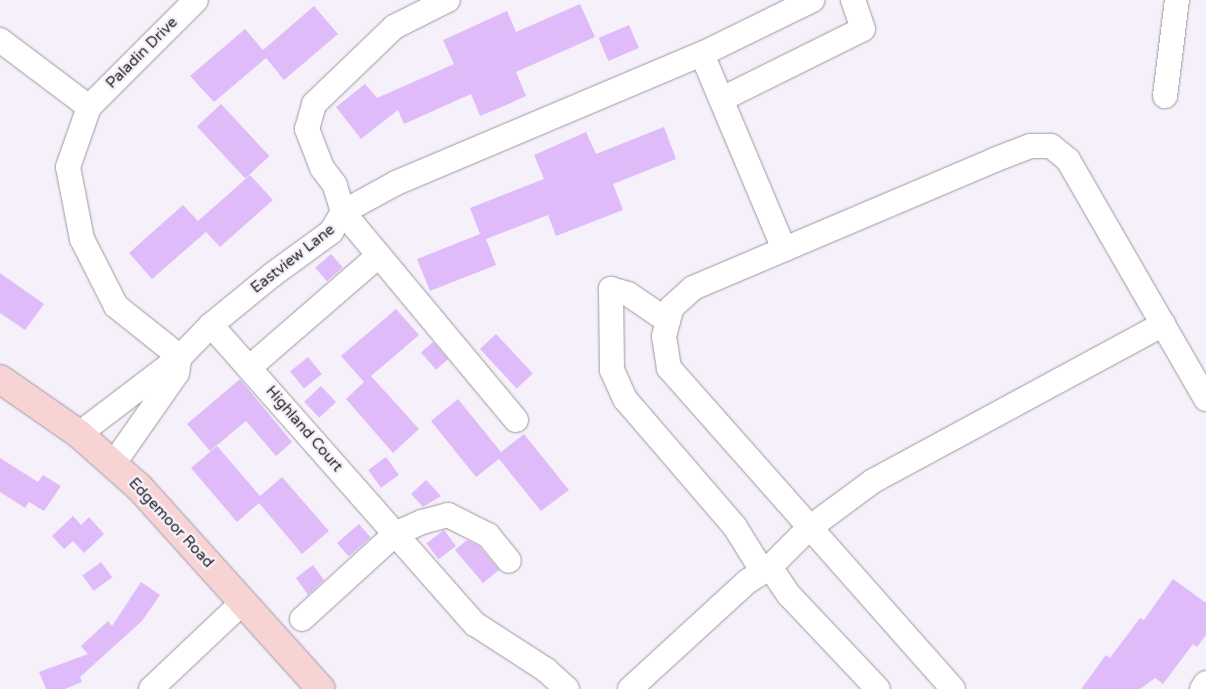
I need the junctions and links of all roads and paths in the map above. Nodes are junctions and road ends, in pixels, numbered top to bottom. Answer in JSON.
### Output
{"nodes":[{"id":1,"x":196,"y":0,"type":"edge"},
{"id":2,"x":448,"y":0,"type":"edge"},
{"id":3,"x":812,"y":0,"type":"edge"},
{"id":4,"x":853,"y":0,"type":"edge"},
{"id":5,"x":1177,"y":0,"type":"edge"},
{"id":6,"x":0,"y":40,"type":"edge"},
{"id":7,"x":702,"y":54,"type":"junction"},
{"id":8,"x":1165,"y":96,"type":"dead end"},
{"id":9,"x":722,"y":99,"type":"junction"},
{"id":10,"x":89,"y":107,"type":"junction"},
{"id":11,"x":343,"y":212,"type":"junction"},
{"id":12,"x":784,"y":249,"type":"junction"},
{"id":13,"x":378,"y":256,"type":"junction"},
{"id":14,"x":668,"y":321,"type":"junction"},
{"id":15,"x":1163,"y":324,"type":"junction"},
{"id":16,"x":211,"y":325,"type":"junction"},
{"id":17,"x":180,"y":356,"type":"junction"},
{"id":18,"x":250,"y":367,"type":"junction"},
{"id":19,"x":0,"y":379,"type":"edge"},
{"id":20,"x":1206,"y":399,"type":"edge"},
{"id":21,"x":516,"y":420,"type":"dead end"},
{"id":22,"x":79,"y":434,"type":"junction"},
{"id":23,"x":114,"y":463,"type":"junction"},
{"id":24,"x":808,"y":529,"type":"junction"},
{"id":25,"x":395,"y":534,"type":"junction"},
{"id":26,"x":509,"y":562,"type":"dead end"},
{"id":27,"x":766,"y":570,"type":"junction"},
{"id":28,"x":244,"y":602,"type":"junction"},
{"id":29,"x":302,"y":619,"type":"dead end"},
{"id":30,"x":1206,"y":683,"type":"edge"},
{"id":31,"x":151,"y":689,"type":"edge"},
{"id":32,"x":321,"y":689,"type":"edge"},
{"id":33,"x":567,"y":689,"type":"edge"},
{"id":34,"x":630,"y":689,"type":"edge"},
{"id":35,"x":878,"y":689,"type":"edge"},
{"id":36,"x":953,"y":689,"type":"edge"},
{"id":37,"x":1202,"y":689,"type":"edge"}],
"edges":[{"from":1,"to":10,"type":"street","name":"Paladin Drive"},
{"from":2,"to":11,"type":"street","name":"Eastview Lane"},
{"from":3,"to":7,"type":"street"},
{"from":4,"to":9,"type":"street"},
{"from":5,"to":8,"type":"street"},
{"from":6,"to":10,"type":"street"},
{"from":7,"to":9,"type":"street"},
{"from":7,"to":11,"type":"street"},
{"from":9,"to":12,"type":"street"},
{"from":10,"to":17,"type":"street","name":"Paladin Drive"},
{"from":11,"to":13,"type":"street"},
{"from":11,"to":16,"type":"street","name":"Eastview Lane"},
{"from":12,"to":14,"type":"street"},
{"from":12,"to":15,"type":"street"},
{"from":13,"to":18,"type":"street"},
{"from":13,"to":21,"type":"street"},
{"from":14,"to":24,"type":"street"},
{"from":14,"to":27,"type":"street"},
{"from":15,"to":20,"type":"street"},
{"from":15,"to":24,"type":"street"},
{"from":16,"to":17,"type":"street","name":"Eastview Lane"},
{"from":16,"to":18,"type":"street","name":"Highland Court"},
{"from":17,"to":22,"type":"street","name":"Eastview Lane"},
{"from":17,"to":23,"type":"street","name":"Eastview Lane"},
{"from":18,"to":25,"type":"street","name":"Highland Court"},
{"from":19,"to":22,"type":"main road","name":"Edgemoor Road"},
{"from":22,"to":23,"type":"main road","name":"Edgemoor Road"},
{"from":23,"to":28,"type":"main road","name":"Edgemoor Road"},
{"from":24,"to":27,"type":"street"},
{"from":24,"to":36,"type":"street"},
{"from":25,"to":26,"type":"street"},
{"from":25,"to":29,"type":"street"},
{"from":25,"to":33,"type":"street","name":"Highland Court"},
{"from":27,"to":34,"type":"street"},
{"from":27,"to":35,"type":"street"},
{"from":28,"to":31,"type":"street"},
{"from":28,"to":32,"type":"main road","name":"Edgemoor Road"},
{"from":30,"to":37,"type":"street"}]}
